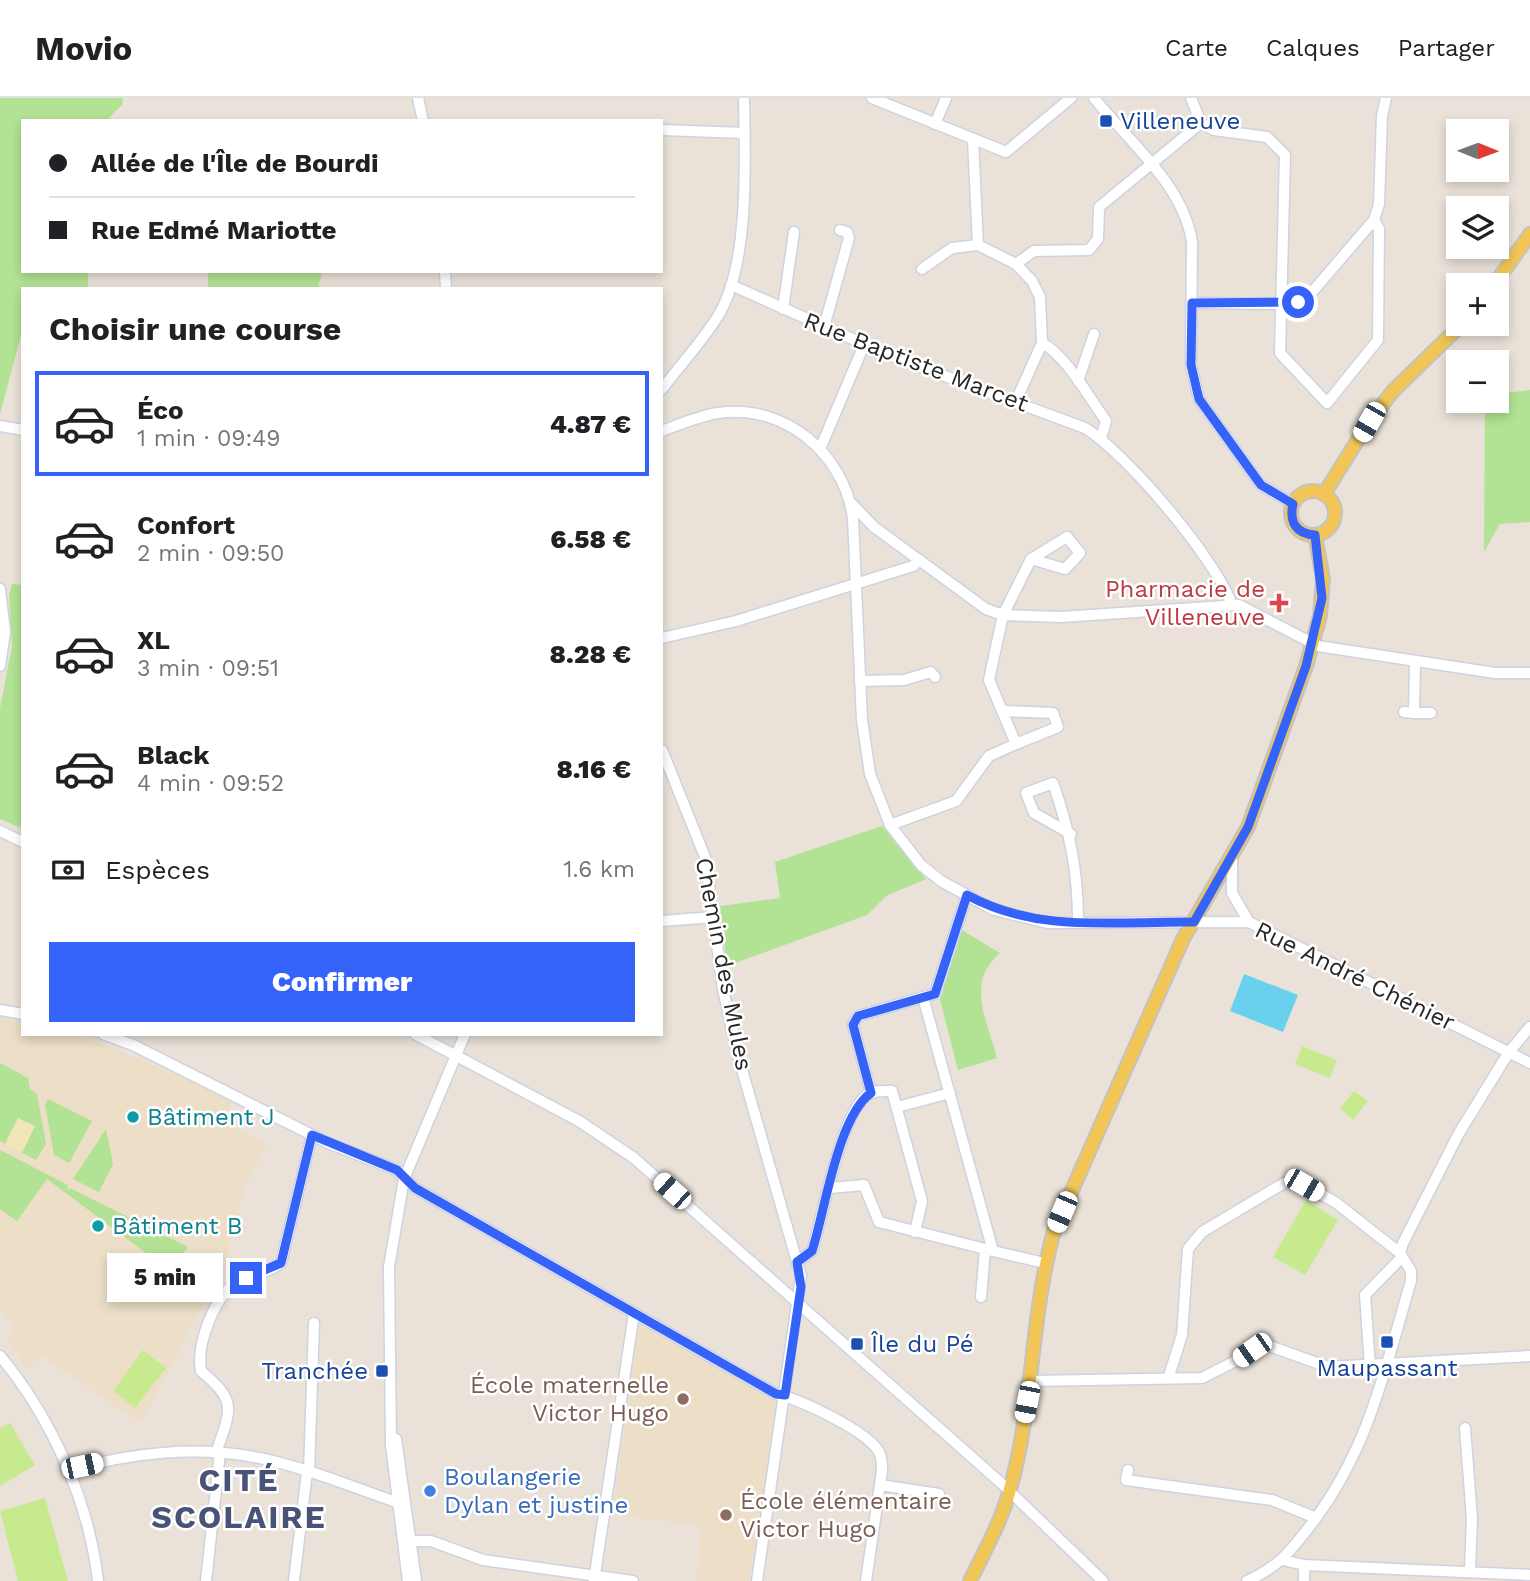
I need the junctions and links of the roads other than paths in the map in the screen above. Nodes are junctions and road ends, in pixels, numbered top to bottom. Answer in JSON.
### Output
{"nodes":[{"id":1,"x":418,"y":98,"type":"edge"},
{"id":2,"x":744,"y":98,"type":"edge"},
{"id":3,"x":872,"y":98,"type":"edge"},
{"id":4,"x":946,"y":98,"type":"edge"},
{"id":5,"x":1071,"y":98,"type":"edge"},
{"id":6,"x":1094,"y":98,"type":"edge"},
{"id":7,"x":1191,"y":98,"type":"edge"},
{"id":8,"x":1386,"y":98,"type":"edge"},
{"id":9,"x":423,"y":119,"type":"edge"},
{"id":10,"x":1200,"y":123,"type":"junction"},
{"id":11,"x":935,"y":124,"type":"junction"},
{"id":12,"x":663,"y":130,"type":"edge"},
{"id":13,"x":744,"y":133,"type":"junction"},
{"id":14,"x":973,"y":139,"type":"junction"},
{"id":15,"x":1150,"y":163,"type":"junction"},
{"id":16,"x":1374,"y":220,"type":"junction"},
{"id":17,"x":840,"y":230,"type":"dead end"},
{"id":18,"x":794,"y":232,"type":"dead end"},
{"id":19,"x":1530,"y":234,"type":"edge"},
{"id":20,"x":978,"y":245,"type":"junction"},
{"id":21,"x":1016,"y":264,"type":"junction"},
{"id":22,"x":922,"y":269,"type":"dead end"},
{"id":23,"x":1502,"y":273,"type":"edge"},
{"id":24,"x":731,"y":285,"type":"junction"},
{"id":25,"x":1192,"y":303,"type":"junction"},
{"id":26,"x":1280,"y":304,"type":"junction"},
{"id":27,"x":783,"y":309,"type":"junction"},
{"id":28,"x":824,"y":327,"type":"junction"},
{"id":29,"x":1094,"y":334,"type":"dead end"},
{"id":30,"x":1450,"y":336,"type":"edge"},
{"id":31,"x":1042,"y":343,"type":"junction"},
{"id":32,"x":864,"y":345,"type":"junction"},
{"id":33,"x":1078,"y":381,"type":"junction"},
{"id":34,"x":663,"y":388,"type":"edge"},
{"id":35,"x":1016,"y":401,"type":"junction"},
{"id":36,"x":0,"y":426,"type":"edge"},
{"id":37,"x":21,"y":430,"type":"edge"},
{"id":38,"x":663,"y":431,"type":"edge"},
{"id":39,"x":1101,"y":438,"type":"junction"},
{"id":40,"x":820,"y":449,"type":"junction"},
{"id":41,"x":1324,"y":494,"type":"junction"},
{"id":42,"x":850,"y":503,"type":"junction"},
{"id":43,"x":1293,"y":504,"type":"junction"},
{"id":44,"x":874,"y":527,"type":"junction"},
{"id":45,"x":854,"y":530,"type":"junction"},
{"id":46,"x":1315,"y":535,"type":"junction"},
{"id":47,"x":920,"y":559,"type":"junction"},
{"id":48,"x":1031,"y":559,"type":"dead end"},
{"id":49,"x":856,"y":582,"type":"junction"},
{"id":50,"x":0,"y":589,"type":"edge"},
{"id":51,"x":1231,"y":605,"type":"junction"},
{"id":52,"x":1003,"y":615,"type":"junction"},
{"id":53,"x":663,"y":638,"type":"edge"},
{"id":54,"x":1312,"y":644,"type":"junction"},
{"id":55,"x":1415,"y":662,"type":"junction"},
{"id":56,"x":0,"y":666,"type":"edge"},
{"id":57,"x":1530,"y":673,"type":"edge"},
{"id":58,"x":935,"y":677,"type":"dead end"},
{"id":59,"x":860,"y":681,"type":"junction"},
{"id":60,"x":1002,"y":711,"type":"junction"},
{"id":61,"x":1431,"y":713,"type":"dead end"},
{"id":62,"x":1016,"y":744,"type":"junction"},
{"id":63,"x":663,"y":752,"type":"edge"},
{"id":64,"x":890,"y":825,"type":"junction"},
{"id":65,"x":0,"y":831,"type":"edge"},
{"id":66,"x":1071,"y":834,"type":"junction"},
{"id":67,"x":21,"y":841,"type":"edge"},
{"id":68,"x":1231,"y":858,"type":"junction"},
{"id":69,"x":967,"y":895,"type":"junction"},
{"id":70,"x":715,"y":917,"type":"junction"},
{"id":71,"x":663,"y":921,"type":"edge"},
{"id":72,"x":1079,"y":922,"type":"junction"},
{"id":73,"x":1194,"y":922,"type":"junction"},
{"id":74,"x":1249,"y":922,"type":"junction"},
{"id":75,"x":923,"y":997,"type":"junction"},
{"id":76,"x":0,"y":1010,"type":"edge"},
{"id":77,"x":21,"y":1014,"type":"edge"},
{"id":78,"x":1530,"y":1027,"type":"edge"},
{"id":79,"x":108,"y":1036,"type":"edge"},
{"id":80,"x":419,"y":1036,"type":"edge"},
{"id":81,"x":464,"y":1036,"type":"edge"},
{"id":82,"x":1509,"y":1052,"type":"junction"},
{"id":83,"x":456,"y":1055,"type":"junction"},
{"id":84,"x":1530,"y":1063,"type":"edge"},
{"id":85,"x":871,"y":1093,"type":"junction"},
{"id":86,"x":950,"y":1093,"type":"junction"},
{"id":87,"x":897,"y":1107,"type":"junction"},
{"id":88,"x":312,"y":1135,"type":"junction"},
{"id":89,"x":404,"y":1179,"type":"junction"},
{"id":90,"x":830,"y":1188,"type":"junction"},
{"id":91,"x":915,"y":1232,"type":"junction"},
{"id":92,"x":989,"y":1250,"type":"junction"},
{"id":93,"x":1401,"y":1255,"type":"junction"},
{"id":94,"x":797,"y":1262,"type":"junction"},
{"id":95,"x":1045,"y":1263,"type":"junction"},
{"id":96,"x":981,"y":1297,"type":"dead end"},
{"id":97,"x":799,"y":1304,"type":"junction"},
{"id":98,"x":634,"y":1313,"type":"junction"},
{"id":99,"x":314,"y":1323,"type":"dead end"},
{"id":100,"x":0,"y":1356,"type":"edge"},
{"id":101,"x":1530,"y":1356,"type":"edge"},
{"id":102,"x":1386,"y":1365,"type":"junction"},
{"id":103,"x":1370,"y":1367,"type":"junction"},
{"id":104,"x":1168,"y":1376,"type":"junction"},
{"id":105,"x":1031,"y":1381,"type":"junction"},
{"id":106,"x":785,"y":1395,"type":"junction"},
{"id":107,"x":392,"y":1414,"type":"junction"},
{"id":108,"x":1465,"y":1428,"type":"dead end"},
{"id":109,"x":218,"y":1453,"type":"junction"},
{"id":110,"x":1128,"y":1469,"type":"dead end"},
{"id":111,"x":68,"y":1471,"type":"junction"},
{"id":112,"x":308,"y":1473,"type":"junction"},
{"id":113,"x":880,"y":1485,"type":"junction"},
{"id":114,"x":1009,"y":1493,"type":"junction"},
{"id":115,"x":939,"y":1494,"type":"dead end"},
{"id":116,"x":396,"y":1502,"type":"junction"},
{"id":117,"x":1316,"y":1518,"type":"junction"},
{"id":118,"x":406,"y":1541,"type":"junction"},
{"id":119,"x":1283,"y":1560,"type":"junction"},
{"id":120,"x":1304,"y":1565,"type":"junction"},
{"id":121,"x":1470,"y":1570,"type":"junction"},
{"id":122,"x":1530,"y":1575,"type":"edge"},
{"id":123,"x":594,"y":1578,"type":"edge"},
{"id":124,"x":99,"y":1581,"type":"edge"},
{"id":125,"x":206,"y":1581,"type":"edge"},
{"id":126,"x":294,"y":1581,"type":"edge"},
{"id":127,"x":408,"y":1581,"type":"edge"},
{"id":128,"x":416,"y":1581,"type":"edge"},
{"id":129,"x":633,"y":1581,"type":"edge"},
{"id":130,"x":757,"y":1581,"type":"edge"},
{"id":131,"x":866,"y":1581,"type":"edge"},
{"id":132,"x":970,"y":1581,"type":"edge"},
{"id":133,"x":1102,"y":1581,"type":"edge"},
{"id":134,"x":1247,"y":1581,"type":"edge"},
{"id":135,"x":1304,"y":1581,"type":"edge"}],
"edges":[{"from":1,"to":9,"type":"street"},
{"from":2,"to":13,"type":"street"},
{"from":3,"to":11,"type":"street"},
{"from":4,"to":11,"type":"street"},
{"from":5,"to":14,"type":"street"},
{"from":6,"to":15,"type":"street"},
{"from":7,"to":10,"type":"street"},
{"from":8,"to":16,"type":"street"},
{"from":10,"to":15,"type":"street"},
{"from":10,"to":26,"type":"street"},
{"from":11,"to":14,"type":"street"},
{"from":12,"to":13,"type":"street"},
{"from":13,"to":24,"type":"street"},
{"from":14,"to":20,"type":"street"},
{"from":15,"to":21,"type":"street"},
{"from":15,"to":25,"type":"street"},
{"from":16,"to":26,"type":"street"},
{"from":16,"to":26,"type":"street"},
{"from":17,"to":28,"type":"street"},
{"from":18,"to":27,"type":"street"},
{"from":19,"to":23,"type":"main road"},
{"from":20,"to":21,"type":"street"},
{"from":20,"to":22,"type":"street"},
{"from":21,"to":31,"type":"street"},
{"from":24,"to":27,"type":"street","name":"Rue Baptiste Marcet"},
{"from":24,"to":34,"type":"street"},
{"from":25,"to":26,"type":"street"},
{"from":25,"to":43,"type":"street"},
{"from":27,"to":28,"type":"street","name":"Rue Baptiste Marcet"},
{"from":28,"to":32,"type":"street","name":"Rue Baptiste Marcet"},
{"from":29,"to":33,"type":"street"},
{"from":30,"to":41,"type":"main road"},
{"from":31,"to":33,"type":"street"},
{"from":31,"to":35,"type":"street"},
{"from":32,"to":35,"type":"street","name":"Rue Baptiste Marcet"},
{"from":32,"to":40,"type":"street"},
{"from":33,"to":39,"type":"street"},
{"from":35,"to":39,"type":"street","name":"Rue Baptiste Marcet"},
{"from":36,"to":37,"type":"street"},
{"from":38,"to":40,"type":"street"},
{"from":39,"to":51,"type":"street","name":"Rue Baptiste Marcet"},
{"from":40,"to":42,"type":"street"},
{"from":41,"to":43,"type":"main road"},
{"from":41,"to":46,"type":"main road"},
{"from":42,"to":44,"type":"street"},
{"from":42,"to":45,"type":"street","name":"Rue André Chénier"},
{"from":43,"to":46,"type":"main road"},
{"from":44,"to":45,"type":"street"},
{"from":44,"to":47,"type":"street"},
{"from":45,"to":49,"type":"street","name":"Rue André Chénier"},
{"from":46,"to":54,"type":"main road"},
{"from":47,"to":49,"type":"street"},
{"from":47,"to":52,"type":"street"},
{"from":48,"to":52,"type":"street"},
{"from":49,"to":53,"type":"street"},
{"from":49,"to":59,"type":"street","name":"Rue André Chénier"},
{"from":50,"to":56,"type":"street"},
{"from":51,"to":52,"type":"street"},
{"from":51,"to":54,"type":"street"},
{"from":52,"to":60,"type":"street"},
{"from":54,"to":55,"type":"street"},
{"from":54,"to":68,"type":"main road"},
{"from":55,"to":57,"type":"street"},
{"from":55,"to":61,"type":"street"},
{"from":58,"to":59,"type":"street"},
{"from":59,"to":64,"type":"street","name":"Rue André Chénier"},
{"from":60,"to":62,"type":"street"},
{"from":60,"to":62,"type":"street"},
{"from":62,"to":64,"type":"street"},
{"from":63,"to":70,"type":"street","name":"Chemin des Mules"},
{"from":64,"to":69,"type":"street","name":"Rue André Chénier"},
{"from":65,"to":67,"type":"street"},
{"from":66,"to":66,"type":"street"},
{"from":66,"to":72,"type":"street"},
{"from":68,"to":73,"type":"main road"},
{"from":68,"to":74,"type":"street"},
{"from":69,"to":72,"type":"street","name":"Rue André Chénier"},
{"from":69,"to":75,"type":"street"},
{"from":70,"to":71,"type":"street"},
{"from":70,"to":94,"type":"street","name":"Chemin des Mules"},
{"from":72,"to":73,"type":"street","name":"Rue André Chénier"},
{"from":73,"to":74,"type":"street","name":"Rue André Chénier"},
{"from":73,"to":95,"type":"main road"},
{"from":74,"to":82,"type":"street","name":"Rue André Chénier"},
{"from":75,"to":85,"type":"street"},
{"from":75,"to":86,"type":"street"},
{"from":76,"to":77,"type":"street"},
{"from":78,"to":82,"type":"street"},
{"from":79,"to":88,"type":"street"},
{"from":80,"to":83,"type":"street"},
{"from":81,"to":83,"type":"street"},
{"from":82,"to":84,"type":"street","name":"Rue André Chénier"},
{"from":82,"to":93,"type":"street"},
{"from":83,"to":89,"type":"street"},
{"from":83,"to":97,"type":"street"},
{"from":85,"to":87,"type":"street"},
{"from":85,"to":90,"type":"street"},
{"from":86,"to":87,"type":"street"},
{"from":86,"to":92,"type":"street"},
{"from":87,"to":91,"type":"street"},
{"from":88,"to":89,"type":"street"},
{"from":88,"to":109,"type":"street"},
{"from":89,"to":98,"type":"street"},
{"from":89,"to":107,"type":"street"},
{"from":90,"to":91,"type":"street"},
{"from":90,"to":94,"type":"street"},
{"from":91,"to":92,"type":"street"},
{"from":92,"to":95,"type":"street"},
{"from":92,"to":96,"type":"street"},
{"from":93,"to":102,"type":"street"},
{"from":93,"to":103,"type":"street"},
{"from":93,"to":104,"type":"street"},
{"from":94,"to":97,"type":"street","name":"Chemin des Mules"},
{"from":95,"to":105,"type":"main road"},
{"from":97,"to":106,"type":"street","name":"Chemin des Mules"},
{"from":97,"to":114,"type":"street"},
{"from":98,"to":106,"type":"street"},
{"from":98,"to":123,"type":"street"},
{"from":99,"to":112,"type":"street"},
{"from":100,"to":111,"type":"street"},
{"from":101,"to":102,"type":"street"},
{"from":102,"to":103,"type":"street"},
{"from":102,"to":117,"type":"street"},
{"from":103,"to":104,"type":"street"},
{"from":104,"to":105,"type":"street"},
{"from":105,"to":114,"type":"main road"},
{"from":106,"to":113,"type":"street"},
{"from":106,"to":130,"type":"street","name":"Chemin des Mules"},
{"from":107,"to":116,"type":"street"},
{"from":107,"to":118,"type":"street"},
{"from":108,"to":121,"type":"street"},
{"from":109,"to":111,"type":"street"},
{"from":109,"to":112,"type":"street"},
{"from":109,"to":125,"type":"street"},
{"from":110,"to":117,"type":"street"},
{"from":111,"to":124,"type":"street"},
{"from":112,"to":116,"type":"street"},
{"from":112,"to":126,"type":"street"},
{"from":113,"to":115,"type":"street"},
{"from":113,"to":131,"type":"street"},
{"from":114,"to":132,"type":"main road"},
{"from":114,"to":133,"type":"street"},
{"from":116,"to":118,"type":"street"},
{"from":117,"to":119,"type":"street"},
{"from":118,"to":123,"type":"street"},
{"from":118,"to":127,"type":"street"},
{"from":118,"to":128,"type":"street"},
{"from":119,"to":120,"type":"street"},
{"from":119,"to":134,"type":"street"},
{"from":120,"to":121,"type":"street"},
{"from":120,"to":135,"type":"street"},
{"from":121,"to":122,"type":"street"},
{"from":123,"to":129,"type":"street"}]}
